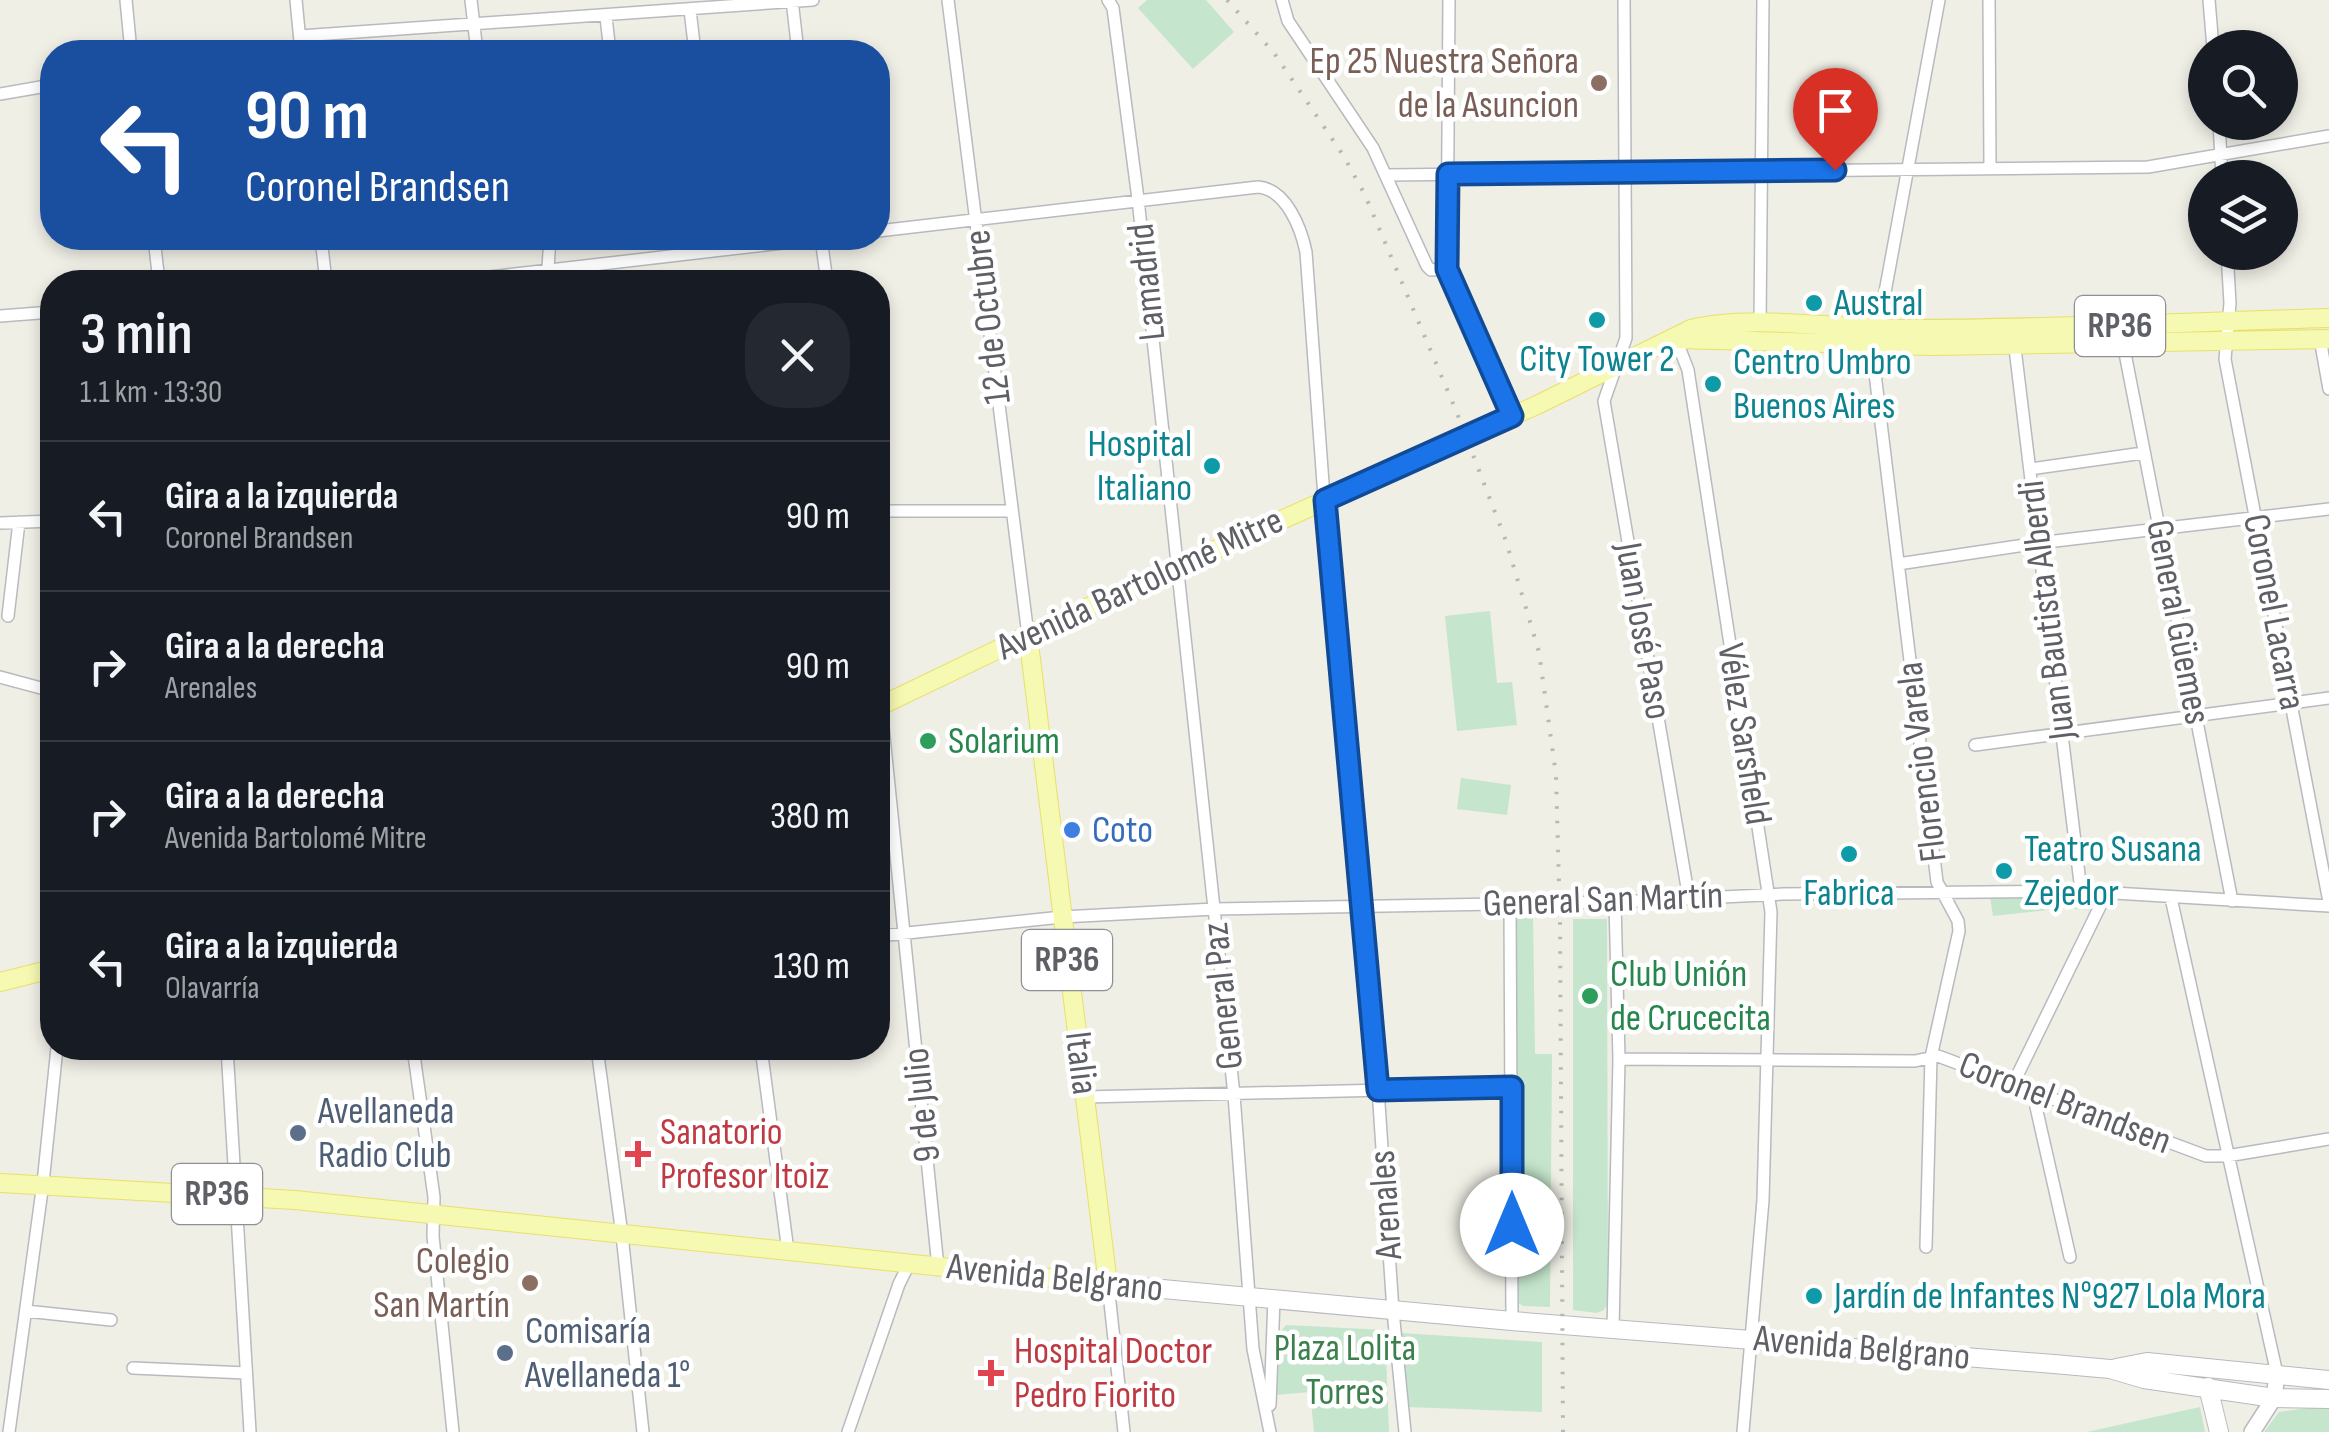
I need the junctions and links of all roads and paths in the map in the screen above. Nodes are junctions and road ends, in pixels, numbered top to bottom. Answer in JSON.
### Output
{"nodes":[{"id":1,"x":126,"y":0,"type":"edge"},
{"id":2,"x":296,"y":0,"type":"edge"},
{"id":3,"x":471,"y":0,"type":"edge"},
{"id":4,"x":814,"y":0,"type":"edge"},
{"id":5,"x":948,"y":0,"type":"edge"},
{"id":6,"x":1108,"y":0,"type":"edge"},
{"id":7,"x":1282,"y":0,"type":"edge"},
{"id":8,"x":1449,"y":0,"type":"edge"},
{"id":9,"x":1624,"y":0,"type":"edge"},
{"id":10,"x":1763,"y":0,"type":"edge"},
{"id":11,"x":1938,"y":0,"type":"edge"},
{"id":12,"x":1989,"y":0,"type":"edge"},
{"id":13,"x":2209,"y":0,"type":"edge"},
{"id":14,"x":792,"y":1,"type":"edge"},
{"id":15,"x":690,"y":10,"type":"junction"},
{"id":16,"x":606,"y":17,"type":"junction"},
{"id":17,"x":474,"y":25,"type":"junction"},
{"id":18,"x":2212,"y":30,"type":"edge"},
{"id":19,"x":300,"y":36,"type":"junction"},
{"id":20,"x":130,"y":40,"type":"edge"},
{"id":21,"x":300,"y":40,"type":"edge"},
{"id":22,"x":476,"y":40,"type":"edge"},
{"id":23,"x":609,"y":40,"type":"edge"},
{"id":24,"x":693,"y":40,"type":"edge"},
{"id":25,"x":797,"y":40,"type":"edge"},
{"id":26,"x":40,"y":87,"type":"edge"},
{"id":27,"x":0,"y":94,"type":"edge"},
{"id":28,"x":2329,"y":136,"type":"edge"},
{"id":29,"x":2220,"y":140,"type":"edge"},
{"id":30,"x":2221,"y":155,"type":"junction"},
{"id":31,"x":2221,"y":160,"type":"edge"},
{"id":32,"x":1990,"y":167,"type":"junction"},
{"id":33,"x":1908,"y":170,"type":"junction"},
{"id":34,"x":1763,"y":171,"type":"junction"},
{"id":35,"x":1448,"y":174,"type":"junction"},
{"id":36,"x":1624,"y":174,"type":"junction"},
{"id":37,"x":1386,"y":175,"type":"junction"},
{"id":38,"x":1138,"y":199,"type":"junction"},
{"id":39,"x":977,"y":219,"type":"junction"},
{"id":40,"x":890,"y":230,"type":"edge"},
{"id":41,"x":735,"y":250,"type":"edge"},
{"id":42,"x":1447,"y":269,"type":"junction"},
{"id":43,"x":591,"y":270,"type":"edge"},
{"id":44,"x":2227,"y":270,"type":"edge"},
{"id":45,"x":40,"y":313,"type":"edge"},
{"id":46,"x":0,"y":316,"type":"edge"},
{"id":47,"x":2329,"y":318,"type":"edge"},
{"id":48,"x":1760,"y":324,"type":"junction"},
{"id":49,"x":2226,"y":332,"type":"junction"},
{"id":50,"x":1875,"y":336,"type":"junction"},
{"id":51,"x":2013,"y":336,"type":"junction"},
{"id":52,"x":2325,"y":338,"type":"edge"},
{"id":53,"x":1676,"y":339,"type":"junction"},
{"id":54,"x":2123,"y":343,"type":"junction"},
{"id":55,"x":1618,"y":366,"type":"junction"},
{"id":56,"x":2329,"y":388,"type":"edge"},
{"id":57,"x":1512,"y":416,"type":"junction"},
{"id":58,"x":2143,"y":453,"type":"junction"},
{"id":59,"x":2030,"y":470,"type":"junction"},
{"id":60,"x":1325,"y":500,"type":"junction"},
{"id":61,"x":2329,"y":509,"type":"edge"},
{"id":62,"x":890,"y":511,"type":"edge"},
{"id":63,"x":1011,"y":511,"type":"junction"},
{"id":64,"x":2256,"y":516,"type":"junction"},
{"id":65,"x":19,"y":522,"type":"junction"},
{"id":66,"x":40,"y":522,"type":"edge"},
{"id":67,"x":0,"y":523,"type":"edge"},
{"id":68,"x":2160,"y":528,"type":"junction"},
{"id":69,"x":2038,"y":543,"type":"junction"},
{"id":70,"x":1898,"y":564,"type":"junction"},
{"id":71,"x":1177,"y":567,"type":"junction"},
{"id":72,"x":8,"y":616,"type":"dead end"},
{"id":73,"x":1028,"y":634,"type":"junction"},
{"id":74,"x":0,"y":678,"type":"edge"},
{"id":75,"x":40,"y":688,"type":"edge"},
{"id":76,"x":2329,"y":698,"type":"edge"},
{"id":77,"x":890,"y":701,"type":"edge"},
{"id":78,"x":2292,"y":702,"type":"junction"},
{"id":79,"x":2196,"y":716,"type":"junction"},
{"id":80,"x":2062,"y":732,"type":"junction"},
{"id":81,"x":1975,"y":745,"type":"dead end"},
{"id":82,"x":890,"y":802,"type":"edge"},
{"id":83,"x":2080,"y":891,"type":"junction"},
{"id":84,"x":1940,"y":892,"type":"junction"},
{"id":85,"x":2107,"y":892,"type":"junction"},
{"id":86,"x":1768,"y":895,"type":"junction"},
{"id":87,"x":2171,"y":898,"type":"junction"},
{"id":88,"x":1689,"y":899,"type":"junction"},
{"id":89,"x":2232,"y":901,"type":"junction"},
{"id":90,"x":1615,"y":902,"type":"junction"},
{"id":91,"x":1510,"y":904,"type":"junction"},
{"id":92,"x":2329,"y":904,"type":"edge"},
{"id":93,"x":1360,"y":906,"type":"junction"},
{"id":94,"x":1214,"y":908,"type":"junction"},
{"id":95,"x":1062,"y":916,"type":"junction"},
{"id":96,"x":905,"y":933,"type":"junction"},
{"id":97,"x":890,"y":935,"type":"edge"},
{"id":98,"x":40,"y":972,"type":"edge"},
{"id":99,"x":0,"y":982,"type":"edge"},
{"id":100,"x":1931,"y":1057,"type":"junction"},
{"id":101,"x":1619,"y":1059,"type":"junction"},
{"id":102,"x":56,"y":1060,"type":"edge"},
{"id":103,"x":228,"y":1060,"type":"edge"},
{"id":104,"x":415,"y":1060,"type":"edge"},
{"id":105,"x":599,"y":1060,"type":"edge"},
{"id":106,"x":762,"y":1060,"type":"edge"},
{"id":107,"x":1766,"y":1061,"type":"junction"},
{"id":108,"x":2014,"y":1082,"type":"junction"},
{"id":109,"x":1512,"y":1087,"type":"junction"},
{"id":110,"x":1378,"y":1090,"type":"junction"},
{"id":111,"x":2038,"y":1092,"type":"junction"},
{"id":112,"x":1234,"y":1095,"type":"junction"},
{"id":113,"x":1085,"y":1097,"type":"junction"},
{"id":114,"x":2329,"y":1138,"type":"edge"},
{"id":115,"x":2227,"y":1156,"type":"junction"},
{"id":116,"x":0,"y":1183,"type":"edge"},
{"id":117,"x":43,"y":1183,"type":"junction"},
{"id":118,"x":238,"y":1195,"type":"junction"},
{"id":119,"x":433,"y":1215,"type":"junction"},
{"id":120,"x":622,"y":1235,"type":"junction"},
{"id":121,"x":1926,"y":1247,"type":"dead end"},
{"id":122,"x":788,"y":1251,"type":"junction"},
{"id":123,"x":2070,"y":1258,"type":"dead end"},
{"id":124,"x":909,"y":1264,"type":"junction"},
{"id":125,"x":938,"y":1267,"type":"junction"},
{"id":126,"x":1108,"y":1284,"type":"junction"},
{"id":127,"x":1252,"y":1297,"type":"junction"},
{"id":128,"x":1274,"y":1299,"type":"junction"},
{"id":129,"x":26,"y":1311,"type":"junction"},
{"id":130,"x":1393,"y":1311,"type":"junction"},
{"id":131,"x":112,"y":1320,"type":"dead end"},
{"id":132,"x":1512,"y":1321,"type":"junction"},
{"id":133,"x":1613,"y":1329,"type":"junction"},
{"id":134,"x":1750,"y":1338,"type":"junction"},
{"id":135,"x":132,"y":1368,"type":"dead end"},
{"id":136,"x":2110,"y":1370,"type":"junction"},
{"id":137,"x":246,"y":1373,"type":"junction"},
{"id":138,"x":2278,"y":1374,"type":"junction"},
{"id":139,"x":2329,"y":1380,"type":"edge"},
{"id":140,"x":2208,"y":1386,"type":"junction"},
{"id":141,"x":2274,"y":1398,"type":"junction"},
{"id":142,"x":2329,"y":1399,"type":"edge"},
{"id":143,"x":1270,"y":1428,"type":"edge"},
{"id":144,"x":9,"y":1432,"type":"edge"},
{"id":145,"x":250,"y":1432,"type":"edge"},
{"id":146,"x":454,"y":1432,"type":"edge"},
{"id":147,"x":643,"y":1432,"type":"edge"},
{"id":148,"x":848,"y":1432,"type":"edge"},
{"id":149,"x":1124,"y":1432,"type":"edge"},
{"id":150,"x":1406,"y":1432,"type":"edge"},
{"id":151,"x":1743,"y":1432,"type":"edge"},
{"id":152,"x":2219,"y":1432,"type":"edge"},
{"id":153,"x":2252,"y":1432,"type":"edge"}],
"edges":[{"from":1,"to":20,"type":"street"},
{"from":2,"to":19,"type":"street"},
{"from":3,"to":17,"type":"street"},
{"from":4,"to":14,"type":"street"},
{"from":5,"to":39,"type":"street","name":"12 de Octubre"},
{"from":6,"to":38,"type":"street","name":"Lamadrid"},
{"from":7,"to":37,"type":"street"},
{"from":8,"to":35,"type":"street"},
{"from":9,"to":36,"type":"street","name":"Juan José Paso"},
{"from":10,"to":34,"type":"street"},
{"from":11,"to":33,"type":"street","name":"Florencio Varela"},
{"from":12,"to":32,"type":"street"},
{"from":13,"to":18,"type":"street"},
{"from":14,"to":15,"type":"street"},
{"from":14,"to":25,"type":"street"},
{"from":15,"to":16,"type":"street"},
{"from":15,"to":24,"type":"street"},
{"from":16,"to":17,"type":"street"},
{"from":16,"to":23,"type":"street"},
{"from":17,"to":19,"type":"street"},
{"from":17,"to":22,"type":"street"},
{"from":19,"to":21,"type":"street"},
{"from":26,"to":27,"type":"street"},
{"from":28,"to":30,"type":"street"},
{"from":29,"to":30,"type":"street"},
{"from":30,"to":31,"type":"street"},
{"from":30,"to":32,"type":"street"},
{"from":32,"to":33,"type":"street"},
{"from":33,"to":34,"type":"street"},
{"from":33,"to":50,"type":"street","name":"Florencio Varela"},
{"from":34,"to":36,"type":"street"},
{"from":34,"to":48,"type":"street"},
{"from":35,"to":36,"type":"street"},
{"from":35,"to":37,"type":"street"},
{"from":35,"to":42,"type":"street"},
{"from":36,"to":55,"type":"street","name":"Juan José Paso"},
{"from":37,"to":42,"type":"street"},
{"from":38,"to":39,"type":"street"},
{"from":38,"to":60,"type":"street","name":"Arenales"},
{"from":38,"to":71,"type":"street","name":"Lamadrid"},
{"from":39,"to":40,"type":"street"},
{"from":39,"to":63,"type":"street","name":"12 de Octubre"},
{"from":41,"to":43,"type":"street"},
{"from":42,"to":57,"type":"street"},
{"from":44,"to":49,"type":"street","name":"Coronel Lacarra"},
{"from":45,"to":46,"type":"street"},
{"from":47,"to":49,"type":"main road","name":"Avenida Bartolomé Mitre","number":"RP36"},
{"from":48,"to":50,"type":"main road","name":"Avenida Bartolomé Mitre","number":"RP36"},
{"from":48,"to":53,"type":"main road","name":"Avenida Bartolomé Mitre","number":"RP36"},
{"from":49,"to":51,"type":"main road","name":"Avenida Bartolomé Mitre","number":"RP36"},
{"from":49,"to":52,"type":"main road","name":"Avenida Bartolomé Mitre","number":"RP36"},
{"from":49,"to":54,"type":"main road","name":"Avenida Bartolomé Mitre","number":"RP36"},
{"from":49,"to":64,"type":"street","name":"Coronel Lacarra"},
{"from":50,"to":51,"type":"main road","name":"Avenida Bartolomé Mitre","number":"RP36"},
{"from":50,"to":53,"type":"main road","name":"Avenida Bartolomé Mitre","number":"RP36"},
{"from":50,"to":70,"type":"street","name":"Florencio Varela"},
{"from":51,"to":54,"type":"main road","name":"Avenida Bartolomé Mitre","number":"RP36"},
{"from":51,"to":59,"type":"street","name":"Juan Bautista Alberdi"},
{"from":52,"to":56,"type":"street"},
{"from":53,"to":55,"type":"main road","name":"Avenida Bartolomé Mitre","number":"RP36"},
{"from":53,"to":86,"type":"street","name":"Vélez Sarsfield"},
{"from":54,"to":58,"type":"street","name":"General Güemes"},
{"from":55,"to":57,"type":"main road","name":"Avenida Bartolomé Mitre","number":"RP36"},
{"from":55,"to":88,"type":"street","name":"Juan José Paso"},
{"from":57,"to":60,"type":"main road","name":"Avenida Bartolomé Mitre","number":"RP36"},
{"from":58,"to":59,"type":"street"},
{"from":58,"to":68,"type":"street","name":"General Güemes"},
{"from":59,"to":69,"type":"street","name":"Juan Bautista Alberdi"},
{"from":60,"to":71,"type":"main road","name":"Avenida Bartolomé Mitre","number":"RP36"},
{"from":60,"to":93,"type":"street","name":"Arenales"},
{"from":61,"to":64,"type":"street"},
{"from":62,"to":63,"type":"street"},
{"from":63,"to":73,"type":"street","name":"12 de Octubre"},
{"from":64,"to":68,"type":"street"},
{"from":64,"to":78,"type":"street","name":"Coronel Lacarra"},
{"from":65,"to":66,"type":"street"},
{"from":65,"to":67,"type":"street"},
{"from":65,"to":72,"type":"street"},
{"from":68,"to":69,"type":"street"},
{"from":68,"to":79,"type":"street","name":"General Güemes"},
{"from":69,"to":70,"type":"street"},
{"from":69,"to":80,"type":"street","name":"Juan Bautista Alberdi"},
{"from":70,"to":84,"type":"street","name":"Florencio Varela"},
{"from":71,"to":73,"type":"main road","name":"Avenida Bartolomé Mitre","number":"RP36"},
{"from":71,"to":94,"type":"street","name":"General Paz"},
{"from":73,"to":77,"type":"main road","name":"Avenida Bartolomé Mitre","number":"RP36"},
{"from":73,"to":95,"type":"main road","name":"Italia","number":"RP36"},
{"from":74,"to":75,"type":"street"},
{"from":76,"to":78,"type":"street"},
{"from":78,"to":79,"type":"street"},
{"from":78,"to":92,"type":"street","name":"Coronel Lacarra"},
{"from":79,"to":80,"type":"street"},
{"from":79,"to":89,"type":"street","name":"General Güemes"},
{"from":80,"to":81,"type":"street"},
{"from":80,"to":83,"type":"street","name":"Juan Bautista Alberdi"},
{"from":82,"to":96,"type":"street","name":"9 de Julio"},
{"from":83,"to":84,"type":"street","name":"General San Martín"},
{"from":83,"to":85,"type":"street","name":"General San Martín"},
{"from":84,"to":86,"type":"street","name":"General San Martín"},
{"from":84,"to":100,"type":"street","name":"Florencio Varela"},
{"from":85,"to":87,"type":"street","name":"General San Martín"},
{"from":85,"to":108,"type":"street"},
{"from":86,"to":88,"type":"street","name":"General San Martín"},
{"from":86,"to":107,"type":"street","name":"Vélez Sarsfield"},
{"from":87,"to":89,"type":"street","name":"General San Martín"},
{"from":87,"to":115,"type":"street"},
{"from":88,"to":90,"type":"street","name":"General San Martín"},
{"from":89,"to":92,"type":"street","name":"General San Martín"},
{"from":90,"to":91,"type":"street","name":"General San Martín"},
{"from":90,"to":101,"type":"street"},
{"from":91,"to":93,"type":"street","name":"General San Martín"},
{"from":91,"to":109,"type":"street"},
{"from":93,"to":94,"type":"street","name":"General San Martín"},
{"from":93,"to":110,"type":"street","name":"Arenales"},
{"from":94,"to":95,"type":"street","name":"General San Martín"},
{"from":94,"to":112,"type":"street","name":"General Paz"},
{"from":95,"to":96,"type":"street","name":"General San Martín"},
{"from":95,"to":113,"type":"main road","name":"Italia","number":"RP36"},
{"from":96,"to":97,"type":"street","name":"General San Martín"},
{"from":96,"to":125,"type":"street","name":"9 de Julio"},
{"from":98,"to":99,"type":"main road"},
{"from":100,"to":107,"type":"street","name":"Coronel Brandsen"},
{"from":100,"to":108,"type":"street","name":"Coronel Brandsen"},
{"from":100,"to":121,"type":"street","name":"Florencio Varela"},
{"from":101,"to":107,"type":"street","name":"Coronel Brandsen"},
{"from":101,"to":133,"type":"street"},
{"from":102,"to":117,"type":"street"},
{"from":103,"to":118,"type":"street"},
{"from":104,"to":119,"type":"street"},
{"from":105,"to":120,"type":"street"},
{"from":106,"to":122,"type":"street"},
{"from":107,"to":134,"type":"street","name":"Vélez Sarsfield"},
{"from":108,"to":111,"type":"street","name":"Coronel Brandsen"},
{"from":109,"to":110,"type":"street"},
{"from":109,"to":132,"type":"street"},
{"from":110,"to":112,"type":"street"},
{"from":110,"to":130,"type":"street","name":"Arenales"},
{"from":111,"to":115,"type":"street","name":"Coronel Brandsen"},
{"from":111,"to":123,"type":"street"},
{"from":112,"to":113,"type":"street"},
{"from":112,"to":127,"type":"street","name":"General Paz"},
{"from":113,"to":126,"type":"main road","name":"Italia","number":"RP36"},
{"from":114,"to":115,"type":"street","name":"Coronel Brandsen"},
{"from":115,"to":138,"type":"street"},
{"from":116,"to":117,"type":"main road","name":"Avenida Belgrano","number":"RP36"},
{"from":117,"to":118,"type":"main road","name":"Avenida Belgrano","number":"RP36"},
{"from":117,"to":129,"type":"street"},
{"from":118,"to":119,"type":"main road","name":"Avenida Belgrano","number":"RP36"},
{"from":118,"to":137,"type":"street"},
{"from":119,"to":120,"type":"main road","name":"Avenida Belgrano","number":"RP36"},
{"from":119,"to":146,"type":"street"},
{"from":120,"to":122,"type":"main road","name":"Avenida Belgrano","number":"RP36"},
{"from":120,"to":147,"type":"street"},
{"from":122,"to":124,"type":"main road","name":"Avenida Belgrano","number":"RP36"},
{"from":124,"to":125,"type":"main road","name":"Avenida Belgrano","number":"RP36"},
{"from":124,"to":148,"type":"street"},
{"from":125,"to":126,"type":"main road","name":"Avenida Belgrano","number":"RP36"},
{"from":126,"to":127,"type":"main road","name":"Avenida Belgrano"},
{"from":126,"to":149,"type":"street","name":"Italia"},
{"from":127,"to":128,"type":"main road","name":"Avenida Belgrano"},
{"from":127,"to":143,"type":"street","name":"General Paz"},
{"from":128,"to":130,"type":"main road","name":"Avenida Belgrano"},
{"from":128,"to":143,"type":"street","name":"General Paz"},
{"from":129,"to":131,"type":"street"},
{"from":129,"to":144,"type":"street"},
{"from":130,"to":132,"type":"main road","name":"Avenida Belgrano"},
{"from":130,"to":150,"type":"street","name":"Arenales"},
{"from":132,"to":133,"type":"main road","name":"Avenida Belgrano"},
{"from":133,"to":134,"type":"main road","name":"Avenida Belgrano"},
{"from":134,"to":136,"type":"main road","name":"Avenida Belgrano"},
{"from":134,"to":151,"type":"street","name":"Vélez Sarsfield"},
{"from":135,"to":137,"type":"street"},
{"from":136,"to":138,"type":"main road","name":"Avenida Belgrano"},
{"from":136,"to":140,"type":"main road","name":"Avenida Belgrano"},
{"from":137,"to":145,"type":"street"},
{"from":138,"to":139,"type":"main road","name":"Avenida Belgrano"},
{"from":138,"to":141,"type":"street"},
{"from":140,"to":141,"type":"main road","name":"Avenida Belgrano"},
{"from":140,"to":152,"type":"main road"},
{"from":141,"to":142,"type":"main road","name":"Avenida Belgrano"},
{"from":141,"to":153,"type":"street"}]}
